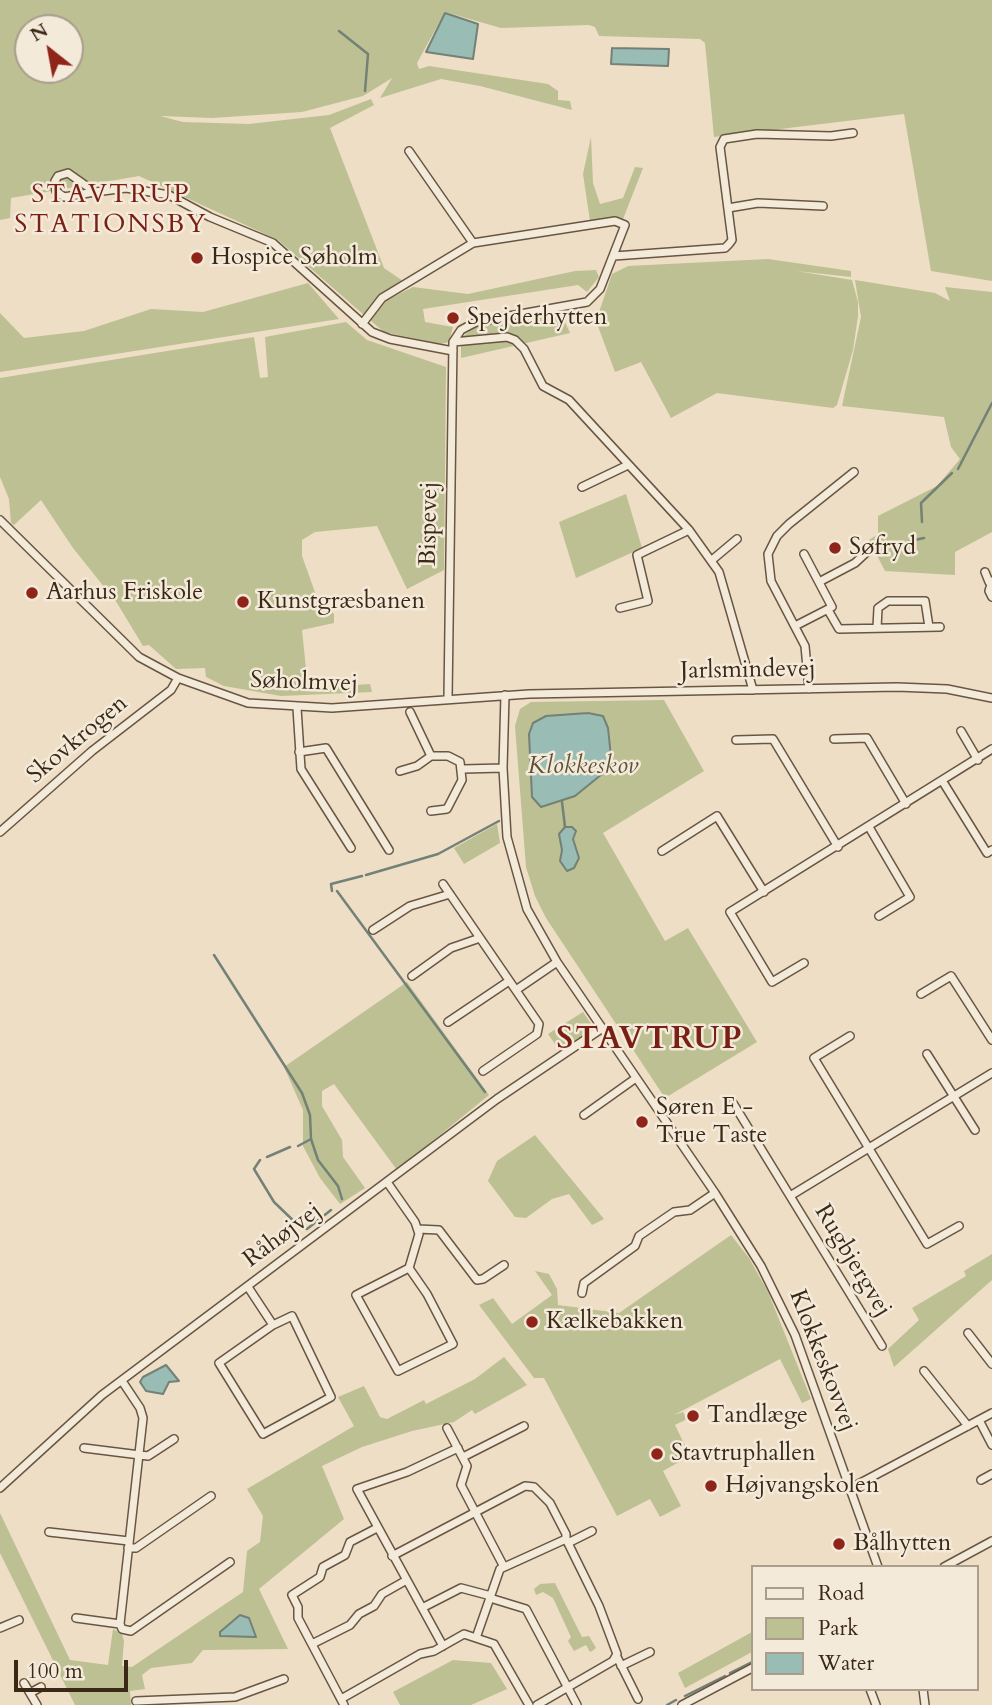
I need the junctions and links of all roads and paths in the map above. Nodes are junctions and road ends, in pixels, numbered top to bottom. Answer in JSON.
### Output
{"nodes":[{"id":1,"x":853,"y":133,"type":"dead end"},
{"id":2,"x":409,"y":151,"type":"dead end"},
{"id":3,"x":95,"y":192,"type":"junction"},
{"id":4,"x":823,"y":206,"type":"dead end"},
{"id":5,"x":728,"y":208,"type":"junction"},
{"id":6,"x":472,"y":243,"type":"junction"},
{"id":7,"x":614,"y":256,"type":"junction"},
{"id":8,"x":362,"y":324,"type":"junction"},
{"id":9,"x":453,"y":342,"type":"junction"},
{"id":10,"x":453,"y":351,"type":"junction"},
{"id":11,"x":628,"y":464,"type":"junction"},
{"id":12,"x":854,"y":472,"type":"dead end"},
{"id":13,"x":582,"y":487,"type":"dead end"},
{"id":14,"x":0,"y":520,"type":"edge"},
{"id":15,"x":689,"y":530,"type":"junction"},
{"id":16,"x":737,"y":539,"type":"dead end"},
{"id":17,"x":869,"y":550,"type":"dead end"},
{"id":18,"x":804,"y":554,"type":"dead end"},
{"id":19,"x":712,"y":560,"type":"junction"},
{"id":20,"x":985,"y":572,"type":"dead end"},
{"id":21,"x":991,"y":581,"type":"edge"},
{"id":22,"x":819,"y":582,"type":"junction"},
{"id":23,"x":992,"y":597,"type":"edge"},
{"id":24,"x":620,"y":608,"type":"dead end"},
{"id":25,"x":828,"y":610,"type":"junction"},
{"id":26,"x":795,"y":626,"type":"junction"},
{"id":27,"x":929,"y":627,"type":"junction"},
{"id":28,"x":940,"y":627,"type":"dead end"},
{"id":29,"x":877,"y":628,"type":"junction"},
{"id":30,"x":178,"y":678,"type":"junction"},
{"id":31,"x":809,"y":689,"type":"junction"},
{"id":32,"x":753,"y":690,"type":"junction"},
{"id":33,"x":505,"y":695,"type":"junction"},
{"id":34,"x":448,"y":698,"type":"junction"},
{"id":35,"x":992,"y":698,"type":"edge"},
{"id":36,"x":297,"y":708,"type":"junction"},
{"id":37,"x":410,"y":712,"type":"dead end"},
{"id":38,"x":961,"y":731,"type":"dead end"},
{"id":39,"x":834,"y":739,"type":"dead end"},
{"id":40,"x":736,"y":740,"type":"dead end"},
{"id":41,"x":992,"y":749,"type":"edge"},
{"id":42,"x":299,"y":752,"type":"junction"},
{"id":43,"x":431,"y":756,"type":"junction"},
{"id":44,"x":978,"y":760,"type":"junction"},
{"id":45,"x":503,"y":768,"type":"junction"},
{"id":46,"x":463,"y":769,"type":"junction"},
{"id":47,"x":400,"y":771,"type":"dead end"},
{"id":48,"x":943,"y":782,"type":"junction"},
{"id":49,"x":906,"y":804,"type":"junction"},
{"id":50,"x":431,"y":811,"type":"dead end"},
{"id":51,"x":869,"y":827,"type":"junction"},
{"id":52,"x":0,"y":832,"type":"edge"},
{"id":53,"x":838,"y":846,"type":"junction"},
{"id":54,"x":351,"y":848,"type":"dead end"},
{"id":55,"x":390,"y":850,"type":"dead end"},
{"id":56,"x":992,"y":850,"type":"edge"},
{"id":57,"x":662,"y":851,"type":"dead end"},
{"id":58,"x":443,"y":884,"type":"dead end"},
{"id":59,"x":764,"y":892,"type":"junction"},
{"id":60,"x":450,"y":894,"type":"junction"},
{"id":61,"x":879,"y":916,"type":"dead end"},
{"id":62,"x":373,"y":930,"type":"dead end"},
{"id":63,"x":480,"y":939,"type":"junction"},
{"id":64,"x":557,"y":962,"type":"junction"},
{"id":65,"x":804,"y":963,"type":"dead end"},
{"id":66,"x":412,"y":976,"type":"dead end"},
{"id":67,"x":509,"y":981,"type":"junction"},
{"id":68,"x":516,"y":990,"type":"junction"},
{"id":69,"x":921,"y":995,"type":"dead end"},
{"id":70,"x":448,"y":1022,"type":"dead end"},
{"id":71,"x":601,"y":1029,"type":"junction"},
{"id":72,"x":850,"y":1036,"type":"dead end"},
{"id":73,"x":992,"y":1040,"type":"edge"},
{"id":74,"x":927,"y":1054,"type":"dead end"},
{"id":75,"x":483,"y":1071,"type":"dead end"},
{"id":76,"x":992,"y":1073,"type":"edge"},
{"id":77,"x":636,"y":1078,"type":"junction"},
{"id":78,"x":954,"y":1097,"type":"junction"},
{"id":79,"x":733,"y":1103,"type":"dead end"},
{"id":80,"x":584,"y":1115,"type":"dead end"},
{"id":81,"x":975,"y":1130,"type":"dead end"},
{"id":82,"x":869,"y":1149,"type":"junction"},
{"id":83,"x":387,"y":1182,"type":"junction"},
{"id":84,"x":715,"y":1193,"type":"junction"},
{"id":85,"x":790,"y":1196,"type":"junction"},
{"id":86,"x":959,"y":1226,"type":"dead end"},
{"id":87,"x":418,"y":1229,"type":"junction"},
{"id":88,"x":504,"y":1265,"type":"dead end"},
{"id":89,"x":409,"y":1269,"type":"junction"},
{"id":90,"x":248,"y":1287,"type":"junction"},
{"id":91,"x":582,"y":1293,"type":"dead end"},
{"id":92,"x":273,"y":1325,"type":"junction"},
{"id":93,"x":968,"y":1333,"type":"dead end"},
{"id":94,"x":881,"y":1346,"type":"dead end"},
{"id":95,"x":992,"y":1364,"type":"edge"},
{"id":96,"x":924,"y":1371,"type":"dead end"},
{"id":97,"x":122,"y":1381,"type":"junction"},
{"id":98,"x":992,"y":1413,"type":"edge"},
{"id":99,"x":979,"y":1420,"type":"junction"},
{"id":100,"x":524,"y":1426,"type":"dead end"},
{"id":101,"x":968,"y":1426,"type":"junction"},
{"id":102,"x":447,"y":1428,"type":"dead end"},
{"id":103,"x":174,"y":1439,"type":"dead end"},
{"id":104,"x":992,"y":1445,"type":"edge"},
{"id":105,"x":85,"y":1448,"type":"dead end"},
{"id":106,"x":458,"y":1448,"type":"junction"},
{"id":107,"x":139,"y":1455,"type":"junction"},
{"id":108,"x":463,"y":1457,"type":"junction"},
{"id":109,"x":992,"y":1474,"type":"edge"},
{"id":110,"x":981,"y":1480,"type":"dead end"},
{"id":111,"x":0,"y":1488,"type":"edge"},
{"id":112,"x":849,"y":1489,"type":"junction"},
{"id":113,"x":211,"y":1496,"type":"dead end"},
{"id":114,"x":475,"y":1512,"type":"junction"},
{"id":115,"x":377,"y":1528,"type":"junction"},
{"id":116,"x":592,"y":1531,"type":"dead end"},
{"id":117,"x":49,"y":1532,"type":"dead end"},
{"id":118,"x":567,"y":1541,"type":"junction"},
{"id":119,"x":992,"y":1541,"type":"edge"},
{"id":120,"x":128,"y":1545,"type":"junction"},
{"id":121,"x":873,"y":1552,"type":"junction"},
{"id":122,"x":392,"y":1556,"type":"junction"},
{"id":123,"x":230,"y":1562,"type":"dead end"},
{"id":124,"x":877,"y":1565,"type":"edge"},
{"id":125,"x":884,"y":1565,"type":"edge"},
{"id":126,"x":948,"y":1565,"type":"edge"},
{"id":127,"x":505,"y":1567,"type":"junction"},
{"id":128,"x":405,"y":1581,"type":"junction"},
{"id":129,"x":491,"y":1597,"type":"junction"},
{"id":130,"x":422,"y":1608,"type":"junction"},
{"id":131,"x":76,"y":1618,"type":"dead end"},
{"id":132,"x":19,"y":1620,"type":"dead end"},
{"id":133,"x":120,"y":1624,"type":"junction"},
{"id":134,"x":0,"y":1628,"type":"edge"},
{"id":135,"x":476,"y":1638,"type":"junction"},
{"id":136,"x":312,"y":1644,"type":"junction"},
{"id":137,"x":443,"y":1646,"type":"junction"},
{"id":138,"x":650,"y":1652,"type":"dead end"},
{"id":139,"x":617,"y":1657,"type":"junction"},
{"id":140,"x":621,"y":1666,"type":"junction"},
{"id":141,"x":750,"y":1669,"type":"edge"},
{"id":142,"x":285,"y":1679,"type":"dead end"},
{"id":143,"x":24,"y":1683,"type":"dead end"},
{"id":144,"x":41,"y":1687,"type":"dead end"},
{"id":145,"x":567,"y":1687,"type":"junction"},
{"id":146,"x":30,"y":1693,"type":"junction"},
{"id":147,"x":638,"y":1699,"type":"dead end"},
{"id":148,"x":136,"y":1701,"type":"dead end"},
{"id":149,"x":235,"y":1701,"type":"edge"},
{"id":150,"x":343,"y":1702,"type":"edge"},
{"id":151,"x":37,"y":1705,"type":"edge"},
{"id":152,"x":529,"y":1705,"type":"edge"},
{"id":153,"x":537,"y":1705,"type":"edge"},
{"id":154,"x":577,"y":1705,"type":"edge"},
{"id":155,"x":682,"y":1705,"type":"edge"}],
"edges":[{"from":1,"to":5,"type":"street"},
{"from":2,"to":6,"type":"street"},
{"from":3,"to":3,"type":"street"},
{"from":3,"to":8,"type":"street"},
{"from":4,"to":5,"type":"street"},
{"from":5,"to":7,"type":"street"},
{"from":6,"to":7,"type":"street"},
{"from":6,"to":8,"type":"street"},
{"from":7,"to":9,"type":"street"},
{"from":8,"to":10,"type":"street"},
{"from":9,"to":10,"type":"street","name":"Bispevej"},
{"from":9,"to":11,"type":"street"},
{"from":10,"to":34,"type":"street","name":"Bispevej"},
{"from":11,"to":13,"type":"street"},
{"from":11,"to":15,"type":"street"},
{"from":12,"to":26,"type":"street"},
{"from":14,"to":30,"type":"street","name":"Søholmvej"},
{"from":15,"to":19,"type":"street"},
{"from":15,"to":24,"type":"street"},
{"from":16,"to":19,"type":"street"},
{"from":17,"to":22,"type":"street"},
{"from":18,"to":22,"type":"street"},
{"from":19,"to":32,"type":"street"},
{"from":20,"to":21,"type":"street"},
{"from":21,"to":23,"type":"street"},
{"from":22,"to":25,"type":"street"},
{"from":25,"to":26,"type":"street"},
{"from":25,"to":29,"type":"street"},
{"from":26,"to":31,"type":"street"},
{"from":27,"to":28,"type":"street"},
{"from":27,"to":29,"type":"street"},
{"from":27,"to":29,"type":"street"},
{"from":30,"to":36,"type":"street","name":"Søholmvej"},
{"from":30,"to":52,"type":"street","name":"Skovkrogen"},
{"from":31,"to":32,"type":"street","name":"Jarlsmindevej"},
{"from":31,"to":35,"type":"street","name":"Jarlsmindevej"},
{"from":32,"to":33,"type":"street","name":"Jarlsmindevej"},
{"from":33,"to":34,"type":"street","name":"Søholmvej"},
{"from":33,"to":45,"type":"street","name":"Klokkeskovvej"},
{"from":34,"to":36,"type":"street","name":"Søholmvej"},
{"from":36,"to":42,"type":"street"},
{"from":37,"to":43,"type":"street"},
{"from":38,"to":44,"type":"street"},
{"from":39,"to":49,"type":"street"},
{"from":40,"to":53,"type":"street"},
{"from":41,"to":44,"type":"street"},
{"from":42,"to":54,"type":"street"},
{"from":42,"to":55,"type":"street"},
{"from":43,"to":46,"type":"street"},
{"from":43,"to":47,"type":"street"},
{"from":44,"to":48,"type":"street"},
{"from":45,"to":46,"type":"street"},
{"from":45,"to":64,"type":"street","name":"Klokkeskovvej"},
{"from":46,"to":50,"type":"street"},
{"from":48,"to":49,"type":"street"},
{"from":48,"to":56,"type":"street"},
{"from":49,"to":51,"type":"street"},
{"from":51,"to":53,"type":"street"},
{"from":51,"to":61,"type":"street"},
{"from":53,"to":59,"type":"street"},
{"from":57,"to":59,"type":"street"},
{"from":58,"to":60,"type":"street"},
{"from":59,"to":65,"type":"street"},
{"from":60,"to":62,"type":"street"},
{"from":60,"to":63,"type":"street"},
{"from":63,"to":66,"type":"street"},
{"from":63,"to":67,"type":"street"},
{"from":64,"to":68,"type":"street"},
{"from":64,"to":71,"type":"street","name":"Klokkeskovvej"},
{"from":67,"to":68,"type":"street"},
{"from":67,"to":70,"type":"street"},
{"from":68,"to":75,"type":"street"},
{"from":69,"to":73,"type":"street"},
{"from":71,"to":77,"type":"street","name":"Klokkeskovvej"},
{"from":71,"to":83,"type":"street","name":"Råhøjvej"},
{"from":72,"to":82,"type":"street"},
{"from":74,"to":78,"type":"street"},
{"from":76,"to":78,"type":"street","name":"Rugbjergvej"},
{"from":77,"to":80,"type":"street"},
{"from":77,"to":84,"type":"street","name":"Klokkeskovvej"},
{"from":78,"to":81,"type":"street"},
{"from":78,"to":82,"type":"street","name":"Rugbjergvej"},
{"from":79,"to":85,"type":"street","name":"Rugbjergvej"},
{"from":82,"to":85,"type":"street","name":"Rugbjergvej"},
{"from":82,"to":86,"type":"street"},
{"from":83,"to":87,"type":"street"},
{"from":83,"to":90,"type":"street","name":"Råhøjvej"},
{"from":84,"to":91,"type":"street"},
{"from":84,"to":112,"type":"street","name":"Klokkeskovvej"},
{"from":85,"to":94,"type":"street","name":"Rugbjergvej"},
{"from":87,"to":88,"type":"street"},
{"from":87,"to":89,"type":"street"},
{"from":89,"to":89,"type":"street"},
{"from":90,"to":92,"type":"street"},
{"from":90,"to":97,"type":"street","name":"Råhøjvej"},
{"from":92,"to":92,"type":"street"},
{"from":93,"to":95,"type":"street"},
{"from":96,"to":101,"type":"street"},
{"from":97,"to":107,"type":"street"},
{"from":97,"to":111,"type":"street","name":"Råhøjvej"},
{"from":98,"to":99,"type":"street"},
{"from":99,"to":101,"type":"street"},
{"from":99,"to":104,"type":"street"},
{"from":100,"to":108,"type":"street"},
{"from":101,"to":112,"type":"street"},
{"from":102,"to":106,"type":"street"},
{"from":103,"to":107,"type":"street"},
{"from":105,"to":107,"type":"street"},
{"from":106,"to":108,"type":"street"},
{"from":106,"to":115,"type":"street"},
{"from":107,"to":120,"type":"street"},
{"from":108,"to":114,"type":"street"},
{"from":109,"to":110,"type":"street"},
{"from":112,"to":121,"type":"street","name":"Klokkeskovvej"},
{"from":113,"to":120,"type":"street"},
{"from":114,"to":118,"type":"street"},
{"from":114,"to":122,"type":"street"},
{"from":114,"to":127,"type":"street"},
{"from":115,"to":122,"type":"street"},
{"from":115,"to":136,"type":"street"},
{"from":116,"to":118,"type":"street"},
{"from":117,"to":120,"type":"street"},
{"from":118,"to":127,"type":"street"},
{"from":118,"to":139,"type":"street"},
{"from":119,"to":126,"type":"street"},
{"from":120,"to":133,"type":"street"},
{"from":121,"to":124,"type":"street","name":"Klokkeskovvej"},
{"from":121,"to":125,"type":"street","name":"Klokkeskovvej"},
{"from":122,"to":128,"type":"street"},
{"from":123,"to":133,"type":"street"},
{"from":127,"to":129,"type":"street"},
{"from":128,"to":130,"type":"street"},
{"from":128,"to":136,"type":"street"},
{"from":129,"to":130,"type":"street"},
{"from":129,"to":135,"type":"street"},
{"from":129,"to":145,"type":"street"},
{"from":130,"to":137,"type":"street"},
{"from":131,"to":133,"type":"street"},
{"from":132,"to":134,"type":"street"},
{"from":135,"to":137,"type":"street"},
{"from":135,"to":152,"type":"street"},
{"from":136,"to":150,"type":"street"},
{"from":137,"to":150,"type":"street"},
{"from":138,"to":140,"type":"street"},
{"from":139,"to":140,"type":"street"},
{"from":139,"to":145,"type":"street"},
{"from":140,"to":147,"type":"street"},
{"from":141,"to":155,"type":"street"},
{"from":142,"to":149,"type":"street"},
{"from":143,"to":146,"type":"street"},
{"from":144,"to":146,"type":"street"},
{"from":145,"to":153,"type":"street"},
{"from":145,"to":154,"type":"street"},
{"from":146,"to":151,"type":"street"},
{"from":148,"to":149,"type":"street"}]}
